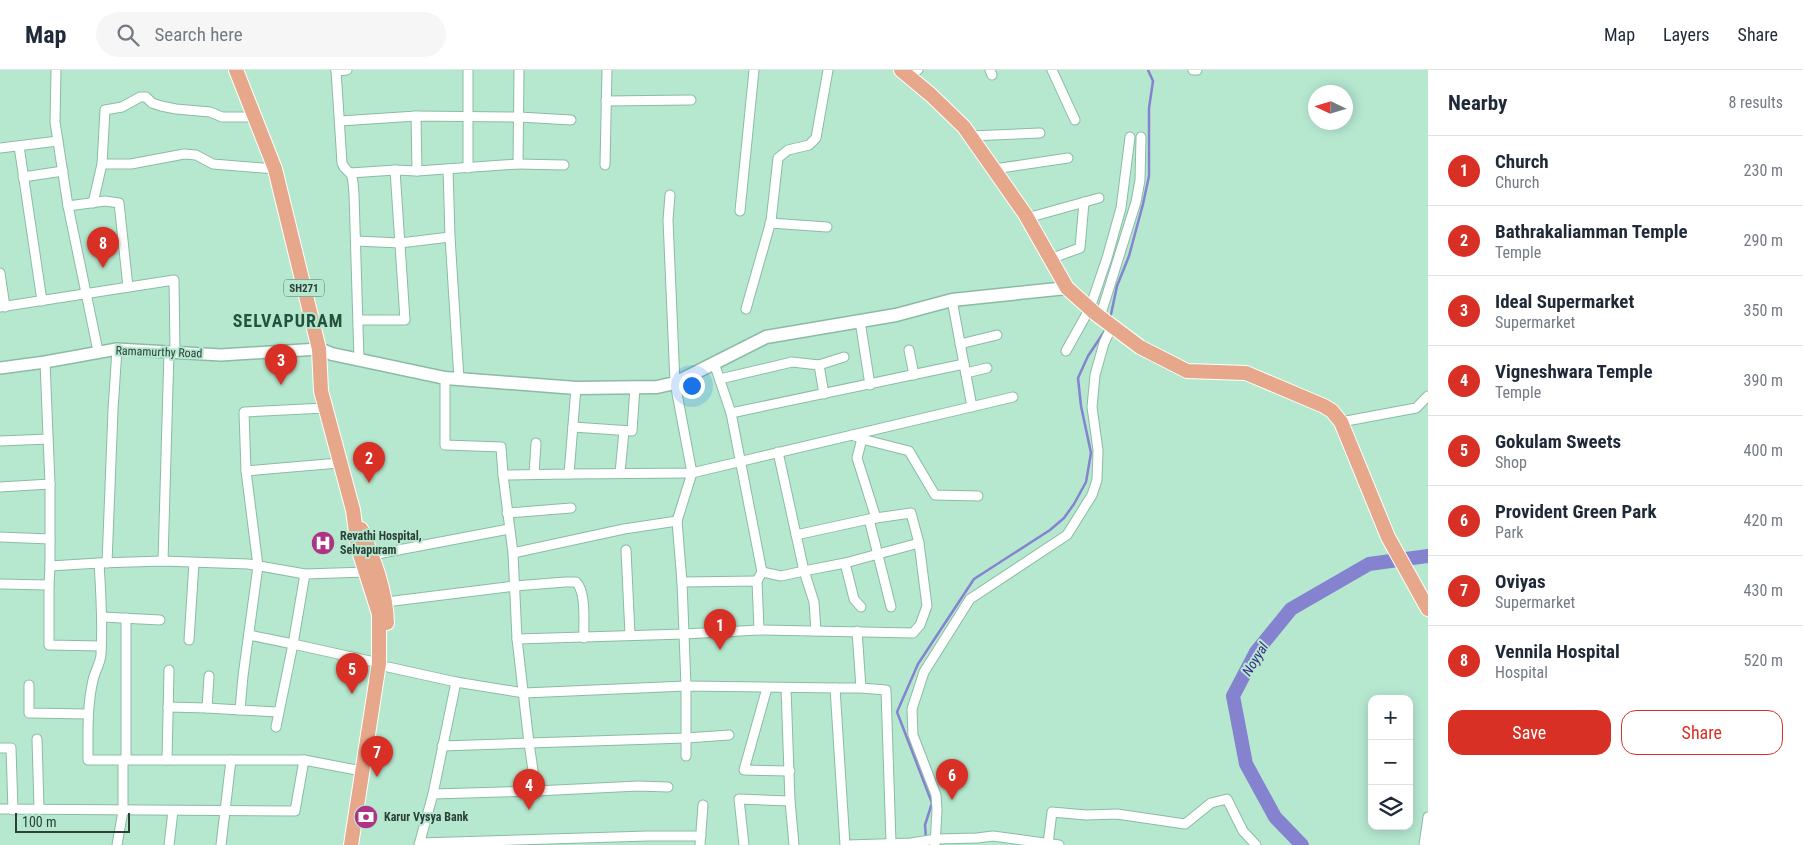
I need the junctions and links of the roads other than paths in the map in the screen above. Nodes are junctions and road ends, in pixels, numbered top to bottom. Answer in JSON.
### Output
{"nodes":[{"id":1,"x":56,"y":70,"type":"edge"},
{"id":2,"x":236,"y":70,"type":"edge"},
{"id":3,"x":336,"y":70,"type":"edge"},
{"id":4,"x":347,"y":70,"type":"edge"},
{"id":5,"x":468,"y":70,"type":"edge"},
{"id":6,"x":519,"y":70,"type":"edge"},
{"id":7,"x":606,"y":70,"type":"edge"},
{"id":8,"x":754,"y":70,"type":"edge"},
{"id":9,"x":828,"y":70,"type":"edge"},
{"id":10,"x":1052,"y":70,"type":"edge"},
{"id":11,"x":909,"y":72,"type":"edge"},
{"id":12,"x":691,"y":100,"type":"dead end"},
{"id":13,"x":606,"y":101,"type":"junction"},
{"id":14,"x":416,"y":116,"type":"junction"},
{"id":15,"x":468,"y":116,"type":"junction"},
{"id":16,"x":253,"y":117,"type":"junction"},
{"id":17,"x":519,"y":117,"type":"junction"},
{"id":18,"x":572,"y":120,"type":"dead end"},
{"id":19,"x":1075,"y":120,"type":"dead end"},
{"id":20,"x":340,"y":121,"type":"junction"},
{"id":21,"x":1040,"y":133,"type":"dead end"},
{"id":22,"x":970,"y":136,"type":"junction"},
{"id":23,"x":1130,"y":137,"type":"dead end"},
{"id":24,"x":1141,"y":137,"type":"dead end"},
{"id":25,"x":58,"y":141,"type":"junction"},
{"id":26,"x":19,"y":146,"type":"junction"},
{"id":27,"x":0,"y":148,"type":"edge"},
{"id":28,"x":1068,"y":158,"type":"dead end"},
{"id":29,"x":102,"y":164,"type":"junction"},
{"id":30,"x":518,"y":164,"type":"junction"},
{"id":31,"x":564,"y":165,"type":"dead end"},
{"id":32,"x":605,"y":165,"type":"dead end"},
{"id":33,"x":274,"y":168,"type":"junction"},
{"id":34,"x":468,"y":168,"type":"junction"},
{"id":35,"x":994,"y":168,"type":"junction"},
{"id":36,"x":448,"y":169,"type":"junction"},
{"id":37,"x":395,"y":170,"type":"junction"},
{"id":38,"x":63,"y":171,"type":"junction"},
{"id":39,"x":417,"y":171,"type":"junction"},
{"id":40,"x":350,"y":172,"type":"junction"},
{"id":41,"x":24,"y":178,"type":"junction"},
{"id":42,"x":670,"y":195,"type":"dead end"},
{"id":43,"x":1099,"y":198,"type":"dead end"},
{"id":44,"x":1084,"y":202,"type":"junction"},
{"id":45,"x":93,"y":203,"type":"junction"},
{"id":46,"x":68,"y":206,"type":"junction"},
{"id":47,"x":740,"y":211,"type":"dead end"},
{"id":48,"x":1027,"y":218,"type":"junction"},
{"id":49,"x":770,"y":224,"type":"junction"},
{"id":50,"x":827,"y":227,"type":"dead end"},
{"id":51,"x":450,"y":237,"type":"junction"},
{"id":52,"x":356,"y":241,"type":"junction"},
{"id":53,"x":400,"y":243,"type":"junction"},
{"id":54,"x":1050,"y":259,"type":"junction"},
{"id":55,"x":0,"y":273,"type":"edge"},
{"id":56,"x":128,"y":287,"type":"junction"},
{"id":57,"x":1067,"y":288,"type":"junction"},
{"id":58,"x":86,"y":293,"type":"junction"},
{"id":59,"x":952,"y":300,"type":"junction"},
{"id":60,"x":42,"y":301,"type":"junction"},
{"id":61,"x":2,"y":307,"type":"edge"},
{"id":62,"x":746,"y":309,"type":"dead end"},
{"id":63,"x":1102,"y":318,"type":"junction"},
{"id":64,"x":359,"y":320,"type":"junction"},
{"id":65,"x":860,"y":321,"type":"junction"},
{"id":66,"x":997,"y":335,"type":"dead end"},
{"id":67,"x":960,"y":344,"type":"junction"},
{"id":68,"x":117,"y":348,"type":"junction"},
{"id":69,"x":318,"y":349,"type":"junction"},
{"id":70,"x":909,"y":350,"type":"dead end"},
{"id":71,"x":98,"y":351,"type":"junction"},
{"id":72,"x":1066,"y":351,"type":"dead end"},
{"id":73,"x":172,"y":352,"type":"junction"},
{"id":74,"x":332,"y":354,"type":"junction"},
{"id":75,"x":844,"y":357,"type":"dead end"},
{"id":76,"x":359,"y":360,"type":"junction"},
{"id":77,"x":45,"y":362,"type":"junction"},
{"id":78,"x":714,"y":363,"type":"junction"},
{"id":79,"x":819,"y":365,"type":"junction"},
{"id":80,"x":0,"y":368,"type":"edge"},
{"id":81,"x":987,"y":368,"type":"dead end"},
{"id":82,"x":965,"y":369,"type":"junction"},
{"id":83,"x":319,"y":373,"type":"junction"},
{"id":84,"x":914,"y":375,"type":"junction"},
{"id":85,"x":445,"y":378,"type":"junction"},
{"id":86,"x":459,"y":379,"type":"junction"},
{"id":87,"x":720,"y":379,"type":"junction"},
{"id":88,"x":675,"y":383,"type":"junction"},
{"id":89,"x":870,"y":385,"type":"junction"},
{"id":90,"x":636,"y":387,"type":"junction"},
{"id":91,"x":576,"y":388,"type":"junction"},
{"id":92,"x":824,"y":394,"type":"junction"},
{"id":93,"x":1428,"y":396,"type":"edge"},
{"id":94,"x":1013,"y":397,"type":"dead end"},
{"id":95,"x":972,"y":407,"type":"junction"},
{"id":96,"x":325,"y":408,"type":"junction"},
{"id":97,"x":732,"y":413,"type":"junction"},
{"id":98,"x":1340,"y":422,"type":"junction"},
{"id":99,"x":572,"y":427,"type":"junction"},
{"id":100,"x":624,"y":431,"type":"junction"},
{"id":101,"x":852,"y":435,"type":"junction"},
{"id":102,"x":48,"y":439,"type":"junction"},
{"id":103,"x":862,"y":439,"type":"junction"},
{"id":104,"x":0,"y":441,"type":"edge"},
{"id":105,"x":536,"y":443,"type":"dead end"},
{"id":106,"x":778,"y":452,"type":"junction"},
{"id":107,"x":740,"y":461,"type":"junction"},
{"id":108,"x":339,"y":462,"type":"junction"},
{"id":109,"x":246,"y":471,"type":"junction"},
{"id":110,"x":620,"y":473,"type":"junction"},
{"id":111,"x":692,"y":473,"type":"junction"},
{"id":112,"x":534,"y":474,"type":"junction"},
{"id":113,"x":569,"y":474,"type":"junction"},
{"id":114,"x":503,"y":475,"type":"junction"},
{"id":115,"x":50,"y":484,"type":"junction"},
{"id":116,"x":0,"y":487,"type":"edge"},
{"id":117,"x":978,"y":496,"type":"dead end"},
{"id":118,"x":571,"y":508,"type":"dead end"},
{"id":119,"x":352,"y":510,"type":"junction"},
{"id":120,"x":508,"y":513,"type":"junction"},
{"id":121,"x":873,"y":519,"type":"junction"},
{"id":122,"x":677,"y":521,"type":"junction"},
{"id":123,"x":509,"y":529,"type":"junction"},
{"id":124,"x":796,"y":535,"type":"junction"},
{"id":125,"x":0,"y":537,"type":"edge"},
{"id":126,"x":50,"y":538,"type":"junction"},
{"id":127,"x":919,"y":543,"type":"junction"},
{"id":128,"x":626,"y":550,"type":"dead end"},
{"id":129,"x":513,"y":553,"type":"junction"},
{"id":130,"x":372,"y":555,"type":"junction"},
{"id":131,"x":879,"y":555,"type":"junction"},
{"id":132,"x":163,"y":561,"type":"junction"},
{"id":133,"x":103,"y":563,"type":"junction"},
{"id":134,"x":194,"y":563,"type":"junction"},
{"id":135,"x":845,"y":564,"type":"junction"},
{"id":136,"x":50,"y":566,"type":"junction"},
{"id":137,"x":258,"y":566,"type":"junction"},
{"id":138,"x":804,"y":571,"type":"junction"},
{"id":139,"x":367,"y":572,"type":"junction"},
{"id":140,"x":305,"y":574,"type":"junction"},
{"id":141,"x":759,"y":576,"type":"junction"},
{"id":142,"x":682,"y":582,"type":"junction"},
{"id":143,"x":0,"y":584,"type":"edge"},
{"id":144,"x":49,"y":585,"type":"junction"},
{"id":145,"x":515,"y":586,"type":"junction"},
{"id":146,"x":386,"y":602,"type":"junction"},
{"id":147,"x":1425,"y":602,"type":"edge"},
{"id":148,"x":861,"y":607,"type":"dead end"},
{"id":149,"x":891,"y":607,"type":"dead end"},
{"id":150,"x":102,"y":618,"type":"junction"},
{"id":151,"x":126,"y":618,"type":"junction"},
{"id":152,"x":160,"y":620,"type":"dead end"},
{"id":153,"x":759,"y":630,"type":"junction"},
{"id":154,"x":816,"y":631,"type":"junction"},
{"id":155,"x":857,"y":631,"type":"junction"},
{"id":156,"x":684,"y":634,"type":"junction"},
{"id":157,"x":249,"y":635,"type":"junction"},
{"id":158,"x":630,"y":636,"type":"junction"},
{"id":159,"x":584,"y":638,"type":"junction"},
{"id":160,"x":517,"y":639,"type":"junction"},
{"id":161,"x":189,"y":640,"type":"dead end"},
{"id":162,"x":293,"y":644,"type":"junction"},
{"id":163,"x":101,"y":646,"type":"junction"},
{"id":164,"x":383,"y":665,"type":"junction"},
{"id":165,"x":169,"y":670,"type":"dead end"},
{"id":166,"x":209,"y":676,"type":"dead end"},
{"id":167,"x":456,"y":682,"type":"junction"},
{"id":168,"x":29,"y":685,"type":"dead end"},
{"id":169,"x":686,"y":686,"type":"junction"},
{"id":170,"x":767,"y":688,"type":"junction"},
{"id":171,"x":786,"y":688,"type":"junction"},
{"id":172,"x":836,"y":688,"type":"junction"},
{"id":173,"x":861,"y":688,"type":"junction"},
{"id":174,"x":524,"y":693,"type":"junction"},
{"id":175,"x":168,"y":707,"type":"junction"},
{"id":176,"x":207,"y":708,"type":"junction"},
{"id":177,"x":240,"y":710,"type":"junction"},
{"id":178,"x":278,"y":712,"type":"junction"},
{"id":179,"x":88,"y":714,"type":"junction"},
{"id":180,"x":276,"y":727,"type":"dead end"},
{"id":181,"x":729,"y":735,"type":"dead end"},
{"id":182,"x":686,"y":738,"type":"junction"},
{"id":183,"x":37,"y":740,"type":"dead end"},
{"id":184,"x":529,"y":743,"type":"junction"},
{"id":185,"x":442,"y":746,"type":"junction"},
{"id":186,"x":0,"y":748,"type":"edge"},
{"id":187,"x":686,"y":756,"type":"dead end"},
{"id":188,"x":125,"y":760,"type":"junction"},
{"id":189,"x":167,"y":760,"type":"junction"},
{"id":190,"x":231,"y":760,"type":"junction"},
{"id":191,"x":304,"y":760,"type":"junction"},
{"id":192,"x":362,"y":771,"type":"junction"},
{"id":193,"x":790,"y":771,"type":"junction"},
{"id":194,"x":668,"y":788,"type":"dead end"},
{"id":195,"x":536,"y":791,"type":"junction"},
{"id":196,"x":433,"y":794,"type":"junction"},
{"id":197,"x":790,"y":801,"type":"junction"},
{"id":198,"x":703,"y":805,"type":"dead end"},
{"id":199,"x":39,"y":808,"type":"junction"},
{"id":200,"x":0,"y":809,"type":"edge"},
{"id":201,"x":13,"y":810,"type":"junction"},
{"id":202,"x":226,"y":810,"type":"junction"},
{"id":203,"x":122,"y":811,"type":"junction"},
{"id":204,"x":173,"y":811,"type":"junction"},
{"id":205,"x":1428,"y":817,"type":"edge"},
{"id":206,"x":614,"y":841,"type":"edge"},
{"id":207,"x":700,"y":841,"type":"edge"},
{"id":208,"x":992,"y":841,"type":"edge"},
{"id":209,"x":567,"y":842,"type":"edge"},
{"id":210,"x":940,"y":842,"type":"edge"},
{"id":211,"x":976,"y":842,"type":"edge"},
{"id":212,"x":420,"y":844,"type":"edge"},
{"id":213,"x":891,"y":844,"type":"junction"},
{"id":214,"x":1048,"y":844,"type":"edge"},
{"id":215,"x":118,"y":845,"type":"edge"},
{"id":216,"x":169,"y":845,"type":"edge"},
{"id":217,"x":220,"y":845,"type":"edge"},
{"id":218,"x":351,"y":845,"type":"edge"},
{"id":219,"x":360,"y":845,"type":"edge"},
{"id":220,"x":744,"y":845,"type":"edge"},
{"id":221,"x":794,"y":845,"type":"edge"},
{"id":222,"x":846,"y":845,"type":"edge"},
{"id":223,"x":1059,"y":845,"type":"edge"},
{"id":224,"x":1256,"y":845,"type":"edge"},
{"id":225,"x":1424,"y":845,"type":"edge"}],
"edges":[{"from":1,"to":25,"type":"street"},
{"from":2,"to":16,"type":"main road","number":"SH271"},
{"from":3,"to":4,"type":"street"},
{"from":3,"to":20,"type":"street"},
{"from":5,"to":15,"type":"street"},
{"from":6,"to":17,"type":"street"},
{"from":7,"to":13,"type":"street"},
{"from":8,"to":47,"type":"street"},
{"from":9,"to":49,"type":"street"},
{"from":10,"to":19,"type":"street"},
{"from":11,"to":22,"type":"main road"},
{"from":12,"to":13,"type":"street"},
{"from":13,"to":32,"type":"street"},
{"from":14,"to":15,"type":"street"},
{"from":14,"to":20,"type":"street"},
{"from":14,"to":39,"type":"street"},
{"from":15,"to":17,"type":"street"},
{"from":15,"to":34,"type":"street"},
{"from":16,"to":29,"type":"street"},
{"from":16,"to":33,"type":"main road","number":"SH271"},
{"from":17,"to":18,"type":"street"},
{"from":17,"to":30,"type":"street"},
{"from":20,"to":40,"type":"street"},
{"from":21,"to":22,"type":"street"},
{"from":22,"to":35,"type":"main road"},
{"from":23,"to":63,"type":"street"},
{"from":24,"to":63,"type":"street"},
{"from":25,"to":26,"type":"street"},
{"from":25,"to":38,"type":"street"},
{"from":26,"to":27,"type":"street"},
{"from":26,"to":41,"type":"street"},
{"from":28,"to":35,"type":"street"},
{"from":29,"to":33,"type":"street"},
{"from":29,"to":45,"type":"street"},
{"from":30,"to":31,"type":"street"},
{"from":30,"to":34,"type":"street"},
{"from":33,"to":69,"type":"main road","number":"SH271"},
{"from":34,"to":36,"type":"street"},
{"from":35,"to":48,"type":"main road"},
{"from":36,"to":39,"type":"street"},
{"from":36,"to":51,"type":"street"},
{"from":37,"to":39,"type":"street"},
{"from":37,"to":40,"type":"street"},
{"from":37,"to":53,"type":"street"},
{"from":38,"to":41,"type":"street"},
{"from":38,"to":46,"type":"street"},
{"from":40,"to":52,"type":"street"},
{"from":41,"to":60,"type":"street"},
{"from":42,"to":88,"type":"street"},
{"from":43,"to":44,"type":"street"},
{"from":44,"to":48,"type":"street"},
{"from":44,"to":54,"type":"street"},
{"from":45,"to":46,"type":"street"},
{"from":45,"to":56,"type":"street"},
{"from":46,"to":58,"type":"street"},
{"from":48,"to":54,"type":"main road"},
{"from":49,"to":50,"type":"street"},
{"from":49,"to":62,"type":"street"},
{"from":51,"to":53,"type":"street"},
{"from":51,"to":86,"type":"street"},
{"from":52,"to":53,"type":"street"},
{"from":52,"to":64,"type":"street"},
{"from":53,"to":64,"type":"street"},
{"from":54,"to":57,"type":"main road"},
{"from":55,"to":61,"type":"street"},
{"from":56,"to":58,"type":"street"},
{"from":56,"to":73,"type":"street"},
{"from":57,"to":59,"type":"main road"},
{"from":57,"to":63,"type":"main road"},
{"from":58,"to":60,"type":"street"},
{"from":58,"to":71,"type":"street"},
{"from":59,"to":65,"type":"main road"},
{"from":59,"to":67,"type":"street"},
{"from":60,"to":61,"type":"street"},
{"from":63,"to":72,"type":"street"},
{"from":63,"to":98,"type":"main road"},
{"from":63,"to":210,"type":"street"},
{"from":64,"to":76,"type":"street"},
{"from":65,"to":78,"type":"main road"},
{"from":65,"to":89,"type":"street"},
{"from":66,"to":67,"type":"street"},
{"from":67,"to":82,"type":"street"},
{"from":68,"to":71,"type":"street","name":"Ramamurthy Road"},
{"from":68,"to":73,"type":"street","name":"Ramamurthy Road"},
{"from":68,"to":133,"type":"street"},
{"from":69,"to":73,"type":"street","name":"Ramamurthy Road"},
{"from":69,"to":74,"type":"main road"},
{"from":69,"to":83,"type":"main road","number":"SH271"},
{"from":70,"to":84,"type":"street"},
{"from":71,"to":77,"type":"street","name":"Ramamurthy Road"},
{"from":73,"to":132,"type":"street"},
{"from":74,"to":76,"type":"main road"},
{"from":74,"to":83,"type":"main road"},
{"from":75,"to":79,"type":"street"},
{"from":76,"to":85,"type":"main road"},
{"from":77,"to":80,"type":"street","name":"Ramamurthy Road"},
{"from":77,"to":102,"type":"street"},
{"from":78,"to":87,"type":"street"},
{"from":78,"to":88,"type":"main road"},
{"from":79,"to":87,"type":"street"},
{"from":79,"to":92,"type":"street"},
{"from":81,"to":82,"type":"street"},
{"from":82,"to":84,"type":"street"},
{"from":82,"to":95,"type":"street"},
{"from":83,"to":96,"type":"main road","number":"SH271"},
{"from":84,"to":89,"type":"street"},
{"from":85,"to":86,"type":"main road"},
{"from":85,"to":114,"type":"street"},
{"from":86,"to":91,"type":"main road"},
{"from":87,"to":97,"type":"street"},
{"from":88,"to":90,"type":"main road"},
{"from":88,"to":111,"type":"street"},
{"from":89,"to":92,"type":"street"},
{"from":90,"to":91,"type":"main road"},
{"from":90,"to":100,"type":"street"},
{"from":91,"to":99,"type":"street"},
{"from":92,"to":97,"type":"street"},
{"from":93,"to":98,"type":"street"},
{"from":94,"to":95,"type":"street"},
{"from":95,"to":101,"type":"street"},
{"from":96,"to":108,"type":"main road","number":"SH271"},
{"from":96,"to":109,"type":"street"},
{"from":97,"to":107,"type":"street"},
{"from":98,"to":147,"type":"main road"},
{"from":99,"to":100,"type":"street"},
{"from":99,"to":113,"type":"street"},
{"from":100,"to":110,"type":"street"},
{"from":101,"to":103,"type":"street"},
{"from":101,"to":106,"type":"street"},
{"from":102,"to":104,"type":"street"},
{"from":102,"to":115,"type":"street"},
{"from":103,"to":117,"type":"street"},
{"from":103,"to":121,"type":"street"},
{"from":105,"to":112,"type":"street"},
{"from":106,"to":107,"type":"street"},
{"from":106,"to":124,"type":"street"},
{"from":107,"to":111,"type":"street"},
{"from":107,"to":141,"type":"street"},
{"from":108,"to":109,"type":"street"},
{"from":108,"to":119,"type":"main road","number":"SH271"},
{"from":109,"to":137,"type":"street"},
{"from":110,"to":111,"type":"street"},
{"from":110,"to":113,"type":"street"},
{"from":111,"to":122,"type":"street"},
{"from":112,"to":113,"type":"street"},
{"from":112,"to":114,"type":"street"},
{"from":114,"to":120,"type":"street"},
{"from":115,"to":116,"type":"street"},
{"from":115,"to":126,"type":"street"},
{"from":118,"to":120,"type":"street"},
{"from":119,"to":130,"type":"main road"},
{"from":119,"to":139,"type":"main road","number":"SH271"},
{"from":120,"to":123,"type":"street"},
{"from":121,"to":124,"type":"street"},
{"from":121,"to":127,"type":"street"},
{"from":121,"to":131,"type":"street"},
{"from":122,"to":129,"type":"street"},
{"from":122,"to":142,"type":"street"},
{"from":123,"to":129,"type":"street"},
{"from":123,"to":130,"type":"street"},
{"from":124,"to":138,"type":"street"},
{"from":125,"to":126,"type":"street"},
{"from":126,"to":136,"type":"street"},
{"from":127,"to":131,"type":"street"},
{"from":127,"to":155,"type":"street"},
{"from":128,"to":158,"type":"street"},
{"from":129,"to":145,"type":"street"},
{"from":130,"to":146,"type":"main road"},
{"from":131,"to":135,"type":"street"},
{"from":131,"to":149,"type":"street"},
{"from":132,"to":133,"type":"street"},
{"from":132,"to":134,"type":"street"},
{"from":133,"to":136,"type":"street"},
{"from":133,"to":150,"type":"street"},
{"from":134,"to":137,"type":"street"},
{"from":134,"to":161,"type":"street"},
{"from":135,"to":138,"type":"street"},
{"from":135,"to":148,"type":"street"},
{"from":136,"to":144,"type":"street"},
{"from":137,"to":140,"type":"street"},
{"from":137,"to":157,"type":"street"},
{"from":138,"to":141,"type":"street"},
{"from":138,"to":154,"type":"street"},
{"from":139,"to":140,"type":"street"},
{"from":139,"to":164,"type":"main road","number":"SH271"},
{"from":140,"to":162,"type":"street"},
{"from":141,"to":142,"type":"street"},
{"from":141,"to":153,"type":"street"},
{"from":142,"to":156,"type":"street"},
{"from":143,"to":144,"type":"street"},
{"from":144,"to":163,"type":"street"},
{"from":145,"to":146,"type":"street"},
{"from":145,"to":159,"type":"street"},
{"from":145,"to":160,"type":"street"},
{"from":146,"to":164,"type":"main road"},
{"from":150,"to":151,"type":"street"},
{"from":150,"to":163,"type":"street"},
{"from":151,"to":152,"type":"street"},
{"from":151,"to":188,"type":"street"},
{"from":153,"to":154,"type":"street"},
{"from":153,"to":156,"type":"street"},
{"from":154,"to":155,"type":"street"},
{"from":155,"to":173,"type":"street"},
{"from":156,"to":158,"type":"street"},
{"from":156,"to":169,"type":"street"},
{"from":157,"to":162,"type":"street"},
{"from":157,"to":177,"type":"street"},
{"from":158,"to":159,"type":"street"},
{"from":159,"to":160,"type":"street"},
{"from":160,"to":174,"type":"street"},
{"from":162,"to":164,"type":"street"},
{"from":162,"to":178,"type":"street"},
{"from":163,"to":179,"type":"street"},
{"from":164,"to":167,"type":"street"},
{"from":164,"to":192,"type":"main road","number":"SH271"},
{"from":164,"to":219,"type":"main road"},
{"from":165,"to":175,"type":"street"},
{"from":166,"to":176,"type":"street"},
{"from":167,"to":174,"type":"street"},
{"from":167,"to":185,"type":"street"},
{"from":168,"to":179,"type":"street"},
{"from":169,"to":170,"type":"street"},
{"from":169,"to":174,"type":"street"},
{"from":169,"to":182,"type":"street"},
{"from":170,"to":171,"type":"street"},
{"from":170,"to":193,"type":"street"},
{"from":171,"to":172,"type":"street"},
{"from":171,"to":193,"type":"street"},
{"from":172,"to":173,"type":"street"},
{"from":172,"to":222,"type":"street"},
{"from":173,"to":213,"type":"street"},
{"from":174,"to":184,"type":"street"},
{"from":175,"to":176,"type":"street"},
{"from":175,"to":189,"type":"street"},
{"from":176,"to":177,"type":"street"},
{"from":177,"to":178,"type":"street"},
{"from":178,"to":180,"type":"street"},
{"from":179,"to":188,"type":"street"},
{"from":181,"to":182,"type":"street"},
{"from":182,"to":184,"type":"street"},
{"from":182,"to":187,"type":"street"},
{"from":183,"to":199,"type":"street"},
{"from":184,"to":185,"type":"street"},
{"from":184,"to":195,"type":"street"},
{"from":185,"to":196,"type":"street"},
{"from":186,"to":201,"type":"street"},
{"from":188,"to":189,"type":"street"},
{"from":188,"to":203,"type":"street"},
{"from":189,"to":190,"type":"street"},
{"from":190,"to":191,"type":"street"},
{"from":190,"to":202,"type":"street"},
{"from":191,"to":192,"type":"street"},
{"from":191,"to":202,"type":"street"},
{"from":192,"to":218,"type":"main road","number":"SH271"},
{"from":193,"to":197,"type":"street"},
{"from":194,"to":195,"type":"street"},
{"from":195,"to":196,"type":"street"},
{"from":196,"to":212,"type":"street"},
{"from":197,"to":220,"type":"street"},
{"from":197,"to":221,"type":"street"},
{"from":198,"to":207,"type":"street"},
{"from":199,"to":201,"type":"street"},
{"from":199,"to":203,"type":"street"},
{"from":200,"to":201,"type":"street"},
{"from":202,"to":204,"type":"street"},
{"from":202,"to":217,"type":"street"},
{"from":203,"to":204,"type":"street"},
{"from":203,"to":215,"type":"street"},
{"from":204,"to":216,"type":"street"},
{"from":205,"to":225,"type":"street"},
{"from":206,"to":207,"type":"street"},
{"from":206,"to":209,"type":"street"},
{"from":208,"to":211,"type":"street"},
{"from":208,"to":214,"type":"street"},
{"from":209,"to":212,"type":"street"},
{"from":210,"to":211,"type":"street"},
{"from":210,"to":213,"type":"street"},
{"from":213,"to":222,"type":"street"},
{"from":214,"to":223,"type":"street"},
{"from":214,"to":224,"type":"street"}]}
